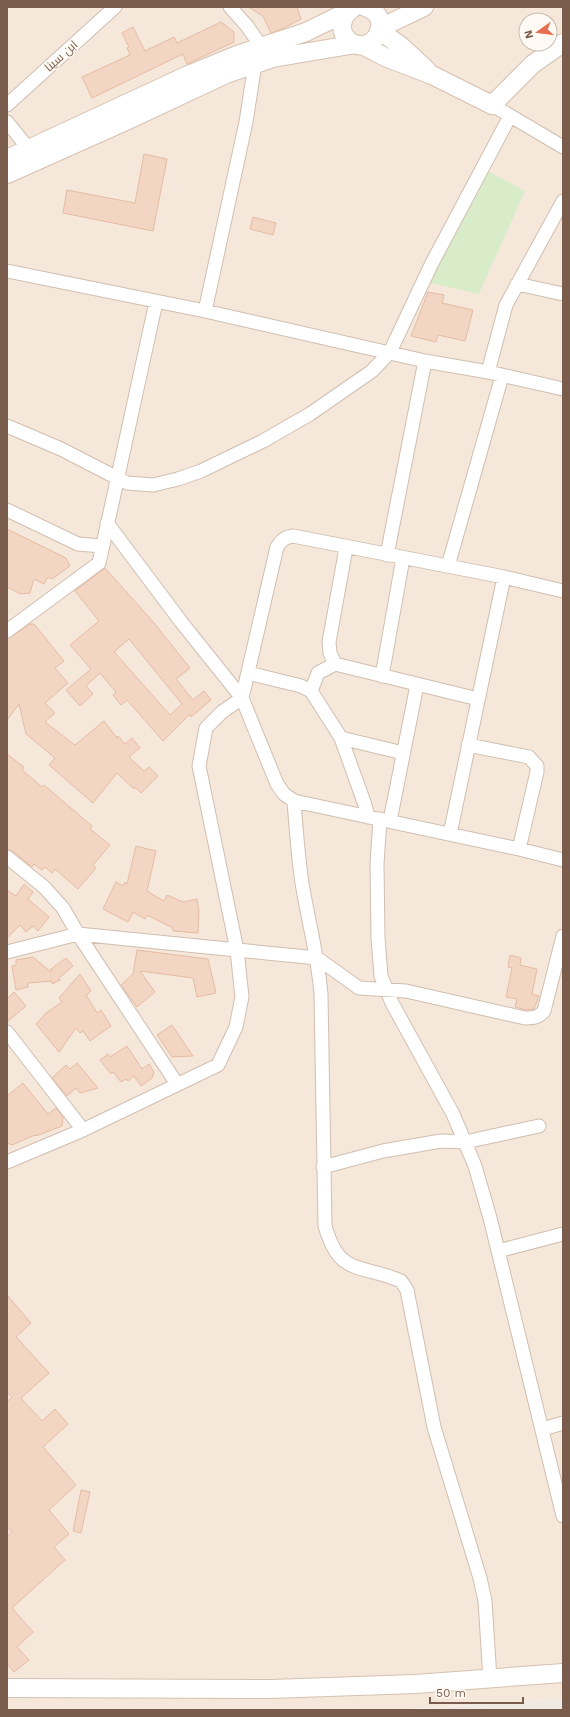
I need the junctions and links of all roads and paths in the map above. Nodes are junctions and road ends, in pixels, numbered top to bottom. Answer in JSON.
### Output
{"nodes":[{"id":1,"x":115,"y":7,"type":"edge"},
{"id":2,"x":230,"y":7,"type":"edge"},
{"id":3,"x":398,"y":7,"type":"edge"},
{"id":4,"x":424,"y":7,"type":"edge"},
{"id":5,"x":356,"y":8,"type":"edge"},
{"id":6,"x":380,"y":28,"type":"junction"},
{"id":7,"x":563,"y":43,"type":"edge"},
{"id":8,"x":359,"y":45,"type":"junction"},
{"id":9,"x":262,"y":46,"type":"junction"},
{"id":10,"x":256,"y":64,"type":"junction"},
{"id":11,"x":432,"y":74,"type":"junction"},
{"id":12,"x":7,"y":105,"type":"edge"},
{"id":13,"x":492,"y":105,"type":"junction"},
{"id":14,"x":510,"y":116,"type":"junction"},
{"id":15,"x":7,"y":122,"type":"edge"},
{"id":16,"x":563,"y":147,"type":"edge"},
{"id":17,"x":29,"y":149,"type":"junction"},
{"id":18,"x":7,"y":159,"type":"edge"},
{"id":19,"x":7,"y":174,"type":"edge"},
{"id":20,"x":563,"y":201,"type":"edge"},
{"id":21,"x":7,"y":271,"type":"edge"},
{"id":22,"x":517,"y":284,"type":"junction"},
{"id":23,"x":563,"y":294,"type":"edge"},
{"id":24,"x":156,"y":302,"type":"junction"},
{"id":25,"x":205,"y":311,"type":"junction"},
{"id":26,"x":390,"y":352,"type":"junction"},
{"id":27,"x":425,"y":361,"type":"junction"},
{"id":28,"x":488,"y":372,"type":"junction"},
{"id":29,"x":502,"y":376,"type":"junction"},
{"id":30,"x":563,"y":389,"type":"edge"},
{"id":31,"x":7,"y":426,"type":"edge"},
{"id":32,"x":117,"y":478,"type":"junction"},
{"id":33,"x":7,"y":510,"type":"edge"},
{"id":34,"x":107,"y":523,"type":"junction"},
{"id":35,"x":102,"y":546,"type":"junction"},
{"id":36,"x":346,"y":548,"type":"junction"},
{"id":37,"x":387,"y":555,"type":"junction"},
{"id":38,"x":403,"y":558,"type":"junction"},
{"id":39,"x":448,"y":566,"type":"junction"},
{"id":40,"x":504,"y":577,"type":"junction"},
{"id":41,"x":563,"y":591,"type":"edge"},
{"id":42,"x":7,"y":631,"type":"edge"},
{"id":43,"x":335,"y":664,"type":"junction"},
{"id":44,"x":248,"y":673,"type":"junction"},
{"id":45,"x":382,"y":676,"type":"junction"},
{"id":46,"x":417,"y":685,"type":"junction"},
{"id":47,"x":311,"y":691,"type":"junction"},
{"id":48,"x":242,"y":698,"type":"junction"},
{"id":49,"x":478,"y":699,"type":"junction"},
{"id":50,"x":341,"y":738,"type":"junction"},
{"id":51,"x":468,"y":745,"type":"junction"},
{"id":52,"x":403,"y":753,"type":"junction"},
{"id":53,"x":294,"y":801,"type":"junction"},
{"id":54,"x":379,"y":819,"type":"junction"},
{"id":55,"x":450,"y":834,"type":"junction"},
{"id":56,"x":520,"y":849,"type":"junction"},
{"id":57,"x":7,"y":857,"type":"edge"},
{"id":58,"x":563,"y":860,"type":"edge"},
{"id":59,"x":78,"y":934,"type":"junction"},
{"id":60,"x":563,"y":936,"type":"edge"},
{"id":61,"x":236,"y":950,"type":"junction"},
{"id":62,"x":7,"y":952,"type":"edge"},
{"id":63,"x":318,"y":958,"type":"junction"},
{"id":64,"x":387,"y":989,"type":"junction"},
{"id":65,"x":7,"y":1032,"type":"edge"},
{"id":66,"x":177,"y":1084,"type":"junction"},
{"id":67,"x":539,"y":1126,"type":"dead end"},
{"id":68,"x":83,"y":1130,"type":"junction"},
{"id":69,"x":466,"y":1142,"type":"junction"},
{"id":70,"x":7,"y":1162,"type":"edge"},
{"id":71,"x":323,"y":1167,"type":"junction"},
{"id":72,"x":563,"y":1234,"type":"edge"},
{"id":73,"x":498,"y":1251,"type":"junction"},
{"id":74,"x":563,"y":1423,"type":"edge"},
{"id":75,"x":543,"y":1429,"type":"junction"},
{"id":76,"x":563,"y":1516,"type":"edge"},
{"id":77,"x":563,"y":1673,"type":"edge"},
{"id":78,"x":490,"y":1679,"type":"junction"},
{"id":79,"x":7,"y":1688,"type":"edge"}],
"edges":[{"from":1,"to":12,"type":"street","name":"ابن سينا"},
{"from":2,"to":9,"type":"street"},
{"from":3,"to":6,"type":"main road"},
{"from":4,"to":6,"type":"main road"},
{"from":5,"to":6,"type":"main road"},
{"from":5,"to":8,"type":"main road"},
{"from":5,"to":9,"type":"main road"},
{"from":6,"to":8,"type":"main road"},
{"from":6,"to":11,"type":"main road"},
{"from":7,"to":13,"type":"main road"},
{"from":8,"to":10,"type":"main road"},
{"from":8,"to":11,"type":"main road"},
{"from":9,"to":17,"type":"main road"},
{"from":10,"to":19,"type":"main road"},
{"from":10,"to":25,"type":"street"},
{"from":11,"to":13,"type":"main road"},
{"from":13,"to":14,"type":"street"},
{"from":14,"to":16,"type":"street"},
{"from":14,"to":26,"type":"street"},
{"from":15,"to":17,"type":"street"},
{"from":17,"to":18,"type":"main road"},
{"from":20,"to":22,"type":"street"},
{"from":21,"to":24,"type":"street"},
{"from":22,"to":23,"type":"street"},
{"from":22,"to":28,"type":"street"},
{"from":24,"to":25,"type":"street"},
{"from":24,"to":32,"type":"street"},
{"from":25,"to":26,"type":"street"},
{"from":26,"to":27,"type":"street"},
{"from":26,"to":32,"type":"street"},
{"from":27,"to":28,"type":"street"},
{"from":27,"to":37,"type":"street"},
{"from":28,"to":29,"type":"street"},
{"from":29,"to":30,"type":"street"},
{"from":29,"to":39,"type":"street"},
{"from":31,"to":32,"type":"street"},
{"from":32,"to":34,"type":"street"},
{"from":33,"to":35,"type":"street"},
{"from":34,"to":35,"type":"street"},
{"from":34,"to":48,"type":"street"},
{"from":35,"to":42,"type":"street"},
{"from":36,"to":37,"type":"street"},
{"from":36,"to":43,"type":"street"},
{"from":36,"to":44,"type":"street"},
{"from":37,"to":38,"type":"street"},
{"from":38,"to":39,"type":"street"},
{"from":38,"to":45,"type":"street"},
{"from":39,"to":40,"type":"street"},
{"from":40,"to":41,"type":"street"},
{"from":40,"to":49,"type":"street"},
{"from":43,"to":45,"type":"street"},
{"from":43,"to":47,"type":"street"},
{"from":44,"to":47,"type":"street"},
{"from":44,"to":48,"type":"street"},
{"from":45,"to":46,"type":"street"},
{"from":46,"to":49,"type":"street"},
{"from":46,"to":52,"type":"street"},
{"from":47,"to":50,"type":"street"},
{"from":48,"to":53,"type":"street"},
{"from":48,"to":61,"type":"street"},
{"from":49,"to":51,"type":"street"},
{"from":50,"to":52,"type":"street"},
{"from":50,"to":54,"type":"street"},
{"from":51,"to":55,"type":"street"},
{"from":51,"to":56,"type":"street"},
{"from":52,"to":54,"type":"street"},
{"from":53,"to":54,"type":"street"},
{"from":53,"to":63,"type":"street"},
{"from":54,"to":55,"type":"street"},
{"from":54,"to":64,"type":"street"},
{"from":55,"to":56,"type":"street"},
{"from":56,"to":58,"type":"street"},
{"from":57,"to":59,"type":"street"},
{"from":59,"to":61,"type":"street"},
{"from":59,"to":62,"type":"street"},
{"from":59,"to":66,"type":"street"},
{"from":60,"to":64,"type":"street"},
{"from":61,"to":63,"type":"street"},
{"from":61,"to":66,"type":"street"},
{"from":63,"to":64,"type":"street"},
{"from":63,"to":71,"type":"street"},
{"from":64,"to":69,"type":"street"},
{"from":65,"to":68,"type":"street"},
{"from":66,"to":68,"type":"street"},
{"from":67,"to":69,"type":"street"},
{"from":68,"to":70,"type":"street"},
{"from":69,"to":71,"type":"street"},
{"from":69,"to":73,"type":"street"},
{"from":71,"to":78,"type":"street"},
{"from":72,"to":73,"type":"street"},
{"from":73,"to":75,"type":"street"},
{"from":74,"to":75,"type":"street"},
{"from":75,"to":76,"type":"street"},
{"from":77,"to":78,"type":"main road"},
{"from":78,"to":79,"type":"main road"}]}
